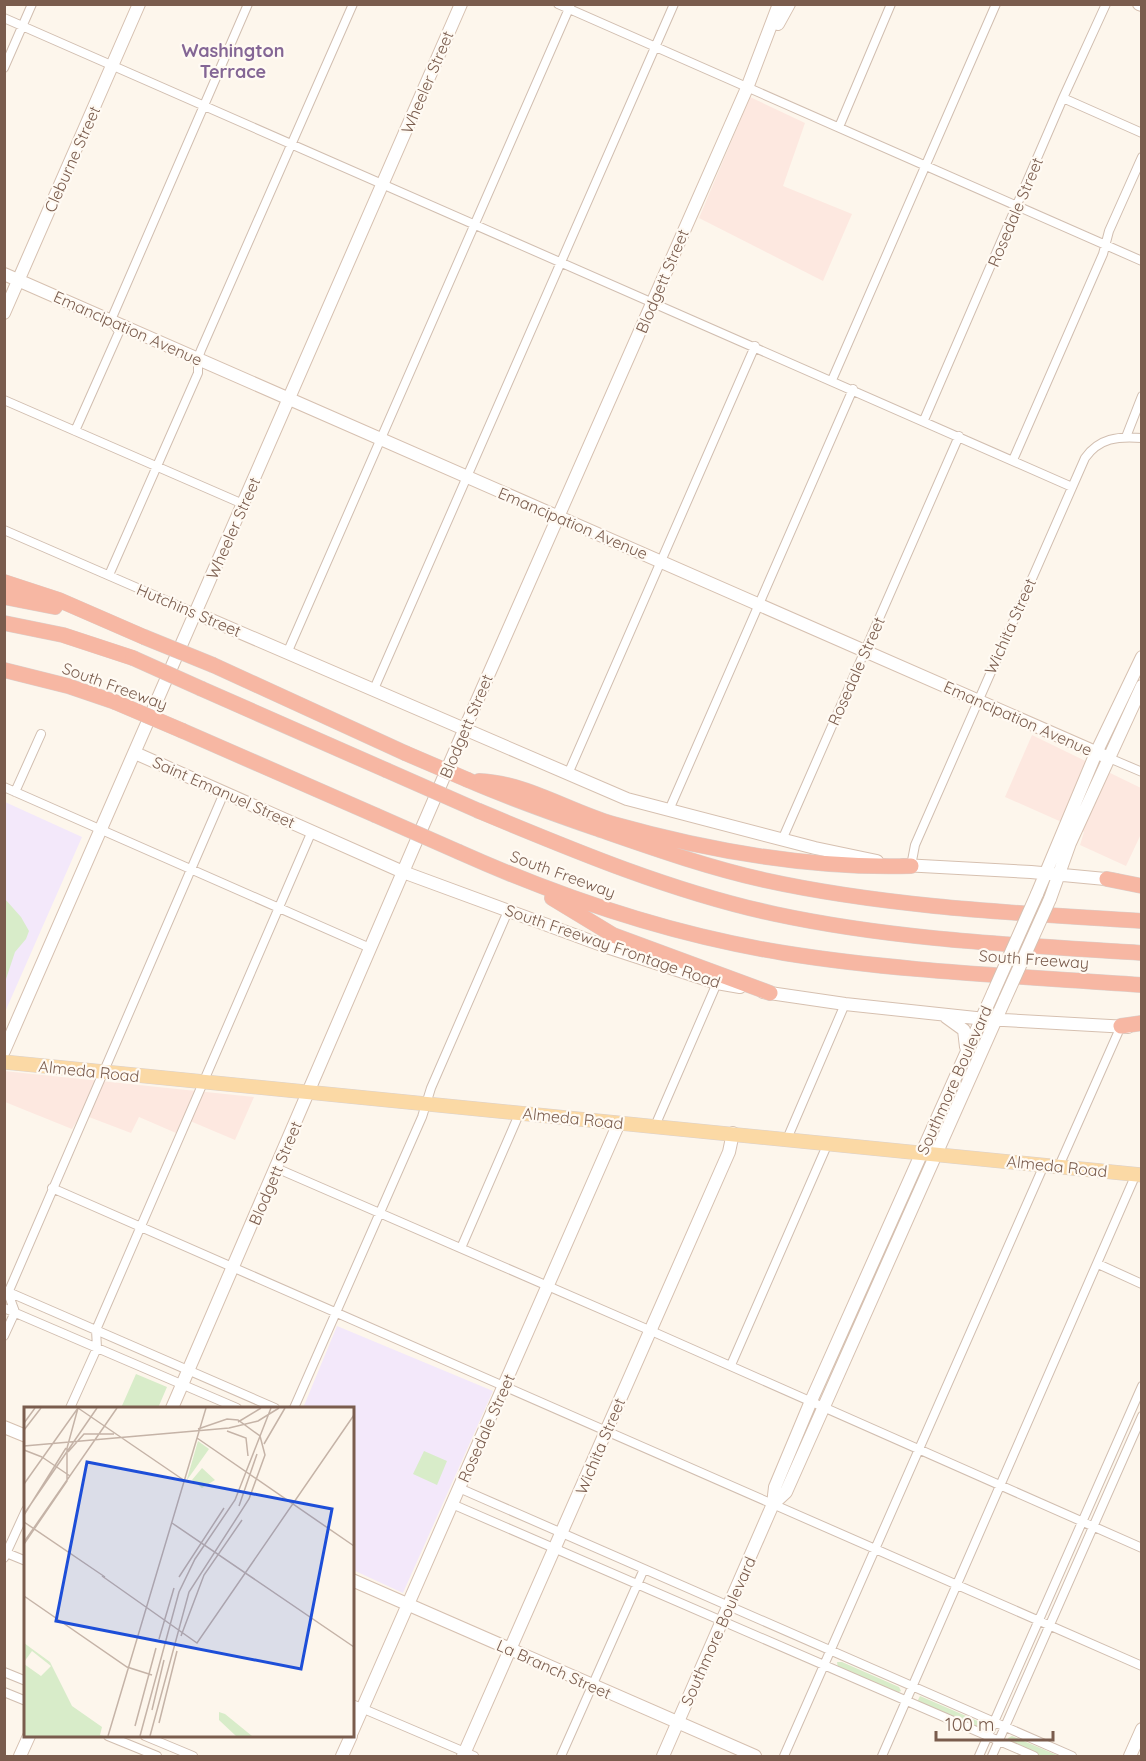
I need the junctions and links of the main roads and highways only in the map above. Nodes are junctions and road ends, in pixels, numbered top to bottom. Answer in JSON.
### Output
{"nodes":[{"id":1,"x":139,"y":4,"type":"edge"},
{"id":2,"x":461,"y":4,"type":"edge"},
{"id":3,"x":779,"y":4,"type":"edge"},
{"id":4,"x":789,"y":4,"type":"edge"},
{"id":5,"x":765,"y":46,"type":"junction"},
{"id":6,"x":4,"y":274,"type":"edge"},
{"id":7,"x":18,"y":280,"type":"junction"},
{"id":8,"x":4,"y":313,"type":"edge"},
{"id":9,"x":288,"y":399,"type":"junction"},
{"id":10,"x":559,"y":517,"type":"junction"},
{"id":11,"x":4,"y":582,"type":"edge"},
{"id":12,"x":4,"y":597,"type":"edge"},
{"id":13,"x":195,"y":613,"type":"junction"},
{"id":14,"x":4,"y":623,"type":"edge"},
{"id":15,"x":121,"y":628,"type":"junction"},
{"id":16,"x":1142,"y":657,"type":"edge"},
{"id":17,"x":4,"y":670,"type":"edge"},
{"id":18,"x":1142,"y":686,"type":"edge"},
{"id":19,"x":465,"y":728,"type":"junction"},
{"id":20,"x":135,"y":753,"type":"junction"},
{"id":21,"x":1096,"y":753,"type":"junction"},
{"id":22,"x":1109,"y":758,"type":"junction"},
{"id":23,"x":497,"y":787,"type":"junction"},
{"id":24,"x":312,"y":831,"type":"joint"},
{"id":25,"x":1070,"y":843,"type":"junction"},
{"id":26,"x":911,"y":866,"type":"junction"},
{"id":27,"x":403,"y":872,"type":"junction"},
{"id":28,"x":1045,"y":874,"type":"junction"},
{"id":29,"x":1060,"y":875,"type":"junction"},
{"id":30,"x":1088,"y":877,"type":"junction"},
{"id":31,"x":1107,"y":879,"type":"joint"},
{"id":32,"x":1142,"y":884,"type":"edge"},
{"id":33,"x":532,"y":885,"type":"junction"},
{"id":34,"x":1055,"y":916,"type":"junction"},
{"id":35,"x":1142,"y":921,"type":"edge"},
{"id":36,"x":1142,"y":930,"type":"edge"},
{"id":37,"x":1142,"y":953,"type":"edge"},
{"id":38,"x":1027,"y":976,"type":"junction"},
{"id":39,"x":1142,"y":978,"type":"edge"},
{"id":40,"x":1142,"y":985,"type":"edge"},
{"id":41,"x":770,"y":993,"type":"junction"},
{"id":42,"x":940,"y":1014,"type":"junction"},
{"id":43,"x":982,"y":1018,"type":"junction"},
{"id":44,"x":995,"y":1019,"type":"junction"},
{"id":45,"x":1142,"y":1023,"type":"edge"},
{"id":46,"x":1121,"y":1026,"type":"junction"},
{"id":47,"x":1142,"y":1028,"type":"edge"},
{"id":48,"x":6,"y":1045,"type":"edge"},
{"id":49,"x":966,"y":1050,"type":"junction"},
{"id":50,"x":4,"y":1062,"type":"edge"},
{"id":51,"x":310,"y":1091,"type":"junction"},
{"id":52,"x":619,"y":1123,"type":"junction"},
{"id":53,"x":733,"y":1133,"type":"junction"},
{"id":54,"x":920,"y":1154,"type":"junction"},
{"id":55,"x":935,"y":1155,"type":"junction"},
{"id":56,"x":1139,"y":1175,"type":"edge"},
{"id":57,"x":887,"y":1228,"type":"junction"},
{"id":58,"x":900,"y":1234,"type":"junction"},
{"id":59,"x":172,"y":1407,"type":"edge"},
{"id":60,"x":4,"y":1426,"type":"edge"},
{"id":61,"x":24,"y":1435,"type":"edge"},
{"id":62,"x":773,"y":1504,"type":"junction"},
{"id":63,"x":354,"y":1581,"type":"edge"},
{"id":64,"x":408,"y":1605,"type":"junction"},
{"id":65,"x":512,"y":1650,"type":"junction"},
{"id":66,"x":358,"y":1707,"type":"edge"},
{"id":67,"x":678,"y":1722,"type":"junction"},
{"id":68,"x":354,"y":1725,"type":"edge"},
{"id":69,"x":1142,"y":1729,"type":"edge"},
{"id":70,"x":29,"y":1737,"type":"edge"},
{"id":71,"x":351,"y":1737,"type":"edge"},
{"id":72,"x":467,"y":1755,"type":"edge"},
{"id":73,"x":20,"y":1756,"type":"edge"},
{"id":74,"x":342,"y":1756,"type":"edge"},
{"id":75,"x":663,"y":1756,"type":"edge"},
{"id":76,"x":755,"y":1756,"type":"edge"},
{"id":77,"x":1130,"y":1756,"type":"edge"}],
"edges":[{"from":1,"to":7,"type":"main road","name":"Cleburne Street"},
{"from":2,"to":9,"type":"main road","name":"Wheeler Street"},
{"from":3,"to":5,"type":"main road","name":"Blodgett Street"},
{"from":4,"to":5,"type":"main road","name":"Blodgett Street"},
{"from":5,"to":10,"type":"main road","name":"Blodgett Street"},
{"from":6,"to":7,"type":"main road","name":"Emancipation Avenue"},
{"from":7,"to":8,"type":"main road","name":"Cleburne Street"},
{"from":7,"to":9,"type":"main road","name":"Emancipation Avenue"},
{"from":9,"to":10,"type":"main road","name":"Emancipation Avenue"},
{"from":9,"to":13,"type":"main road","name":"Wheeler Street"},
{"from":10,"to":19,"type":"main road","name":"Blodgett Street"},
{"from":10,"to":21,"type":"main road","name":"Emancipation Avenue"},
{"from":11,"to":15,"type":"highway"},
{"from":12,"to":15,"type":"highway"},
{"from":13,"to":19,"type":"main road","name":"Hutchins Street"},
{"from":13,"to":20,"type":"main road","name":"Wheeler Street"},
{"from":14,"to":37,"type":"highway","bridge":true},
{"from":15,"to":23,"type":"highway","bridge":true},
{"from":16,"to":21,"type":"main road","name":"Southmore Boulevard"},
{"from":17,"to":33,"type":"highway","name":"South Freeway","bridge":true},
{"from":18,"to":22,"type":"main road","name":"Southmore Boulevard"},
{"from":19,"to":26,"type":"main road"},
{"from":19,"to":27,"type":"main road","name":"Blodgett Street"},
{"from":20,"to":24,"type":"main road","name":"Saint Emanuel Street"},
{"from":20,"to":48,"type":"main road","name":"Wheeler Street"},
{"from":21,"to":22,"type":"main road","name":"Emancipation Avenue"},
{"from":21,"to":28,"type":"main road","name":"Southmore Boulevard"},
{"from":22,"to":25,"type":"main road","name":"Southmore Boulevard"},
{"from":23,"to":26,"type":"highway"},
{"from":23,"to":34,"type":"highway"},
{"from":24,"to":27,"type":"main road","name":"South Freeway Frontage Road"},
{"from":25,"to":29,"type":"main road","name":"Southmore Boulevard"},
{"from":25,"to":30,"type":"main road"},
{"from":26,"to":28,"type":"main road"},
{"from":27,"to":41,"type":"main road","name":"South Freeway Frontage Road"},
{"from":27,"to":51,"type":"main road","name":"Blodgett Street"},
{"from":28,"to":29,"type":"main road"},
{"from":28,"to":43,"type":"main road","name":"Southmore Boulevard","bridge":true},
{"from":29,"to":30,"type":"main road"},
{"from":29,"to":44,"type":"main road","name":"Southmore Boulevard","bridge":true},
{"from":30,"to":31,"type":"main road"},
{"from":31,"to":32,"type":"highway"},
{"from":33,"to":38,"type":"highway","name":"South Freeway"},
{"from":33,"to":41,"type":"highway"},
{"from":34,"to":35,"type":"highway"},
{"from":34,"to":36,"type":"highway"},
{"from":38,"to":39,"type":"highway"},
{"from":38,"to":40,"type":"highway","name":"South Freeway"},
{"from":41,"to":42,"type":"main road","name":"South Freeway Frontage Road"},
{"from":42,"to":43,"type":"main road","name":"South Freeway Frontage Road"},
{"from":42,"to":49,"type":"main road"},
{"from":43,"to":44,"type":"main road","name":"South Freeway Frontage Road"},
{"from":43,"to":49,"type":"main road","name":"Southmore Boulevard"},
{"from":44,"to":46,"type":"main road","name":"South Freeway Frontage Road"},
{"from":44,"to":55,"type":"main road","name":"Southmore Boulevard"},
{"from":45,"to":46,"type":"highway"},
{"from":46,"to":47,"type":"main road","name":"South Freeway Frontage Road"},
{"from":49,"to":54,"type":"main road","name":"Southmore Boulevard"},
{"from":50,"to":51,"type":"main road","name":"Almeda Road"},
{"from":51,"to":52,"type":"main road","name":"Almeda Road"},
{"from":51,"to":59,"type":"main road","name":"Blodgett Street"},
{"from":52,"to":53,"type":"main road","name":"Almeda Road"},
{"from":52,"to":64,"type":"main road","name":"Rosedale Street"},
{"from":53,"to":54,"type":"main road","name":"Almeda Road"},
{"from":53,"to":65,"type":"main road","name":"Wichita Street"},
{"from":54,"to":55,"type":"main road","name":"Almeda Road"},
{"from":54,"to":57,"type":"main road","name":"Southmore Boulevard"},
{"from":55,"to":56,"type":"main road","name":"Almeda Road"},
{"from":55,"to":58,"type":"main road","name":"Southmore Boulevard"},
{"from":57,"to":58,"type":"main road"},
{"from":57,"to":62,"type":"main road","name":"Southmore Boulevard"},
{"from":58,"to":62,"type":"main road","name":"Southmore Boulevard"},
{"from":60,"to":61,"type":"main road"},
{"from":62,"to":67,"type":"main road","name":"Southmore Boulevard"},
{"from":63,"to":64,"type":"main road","name":"La Branch Street"},
{"from":64,"to":65,"type":"main road","name":"La Branch Street"},
{"from":64,"to":66,"type":"main road","name":"Rosedale Street"},
{"from":65,"to":67,"type":"main road","name":"La Branch Street"},
{"from":65,"to":72,"type":"main road","name":"Wichita Street"},
{"from":66,"to":68,"type":"main road","name":"Rosedale Street"},
{"from":67,"to":75,"type":"main road","name":"Southmore Boulevard"},
{"from":67,"to":76,"type":"main road","name":"La Branch Street"},
{"from":69,"to":77,"type":"main road"},
{"from":70,"to":73,"type":"main road"},
{"from":71,"to":74,"type":"main road","name":"Rosedale Street"}]}
